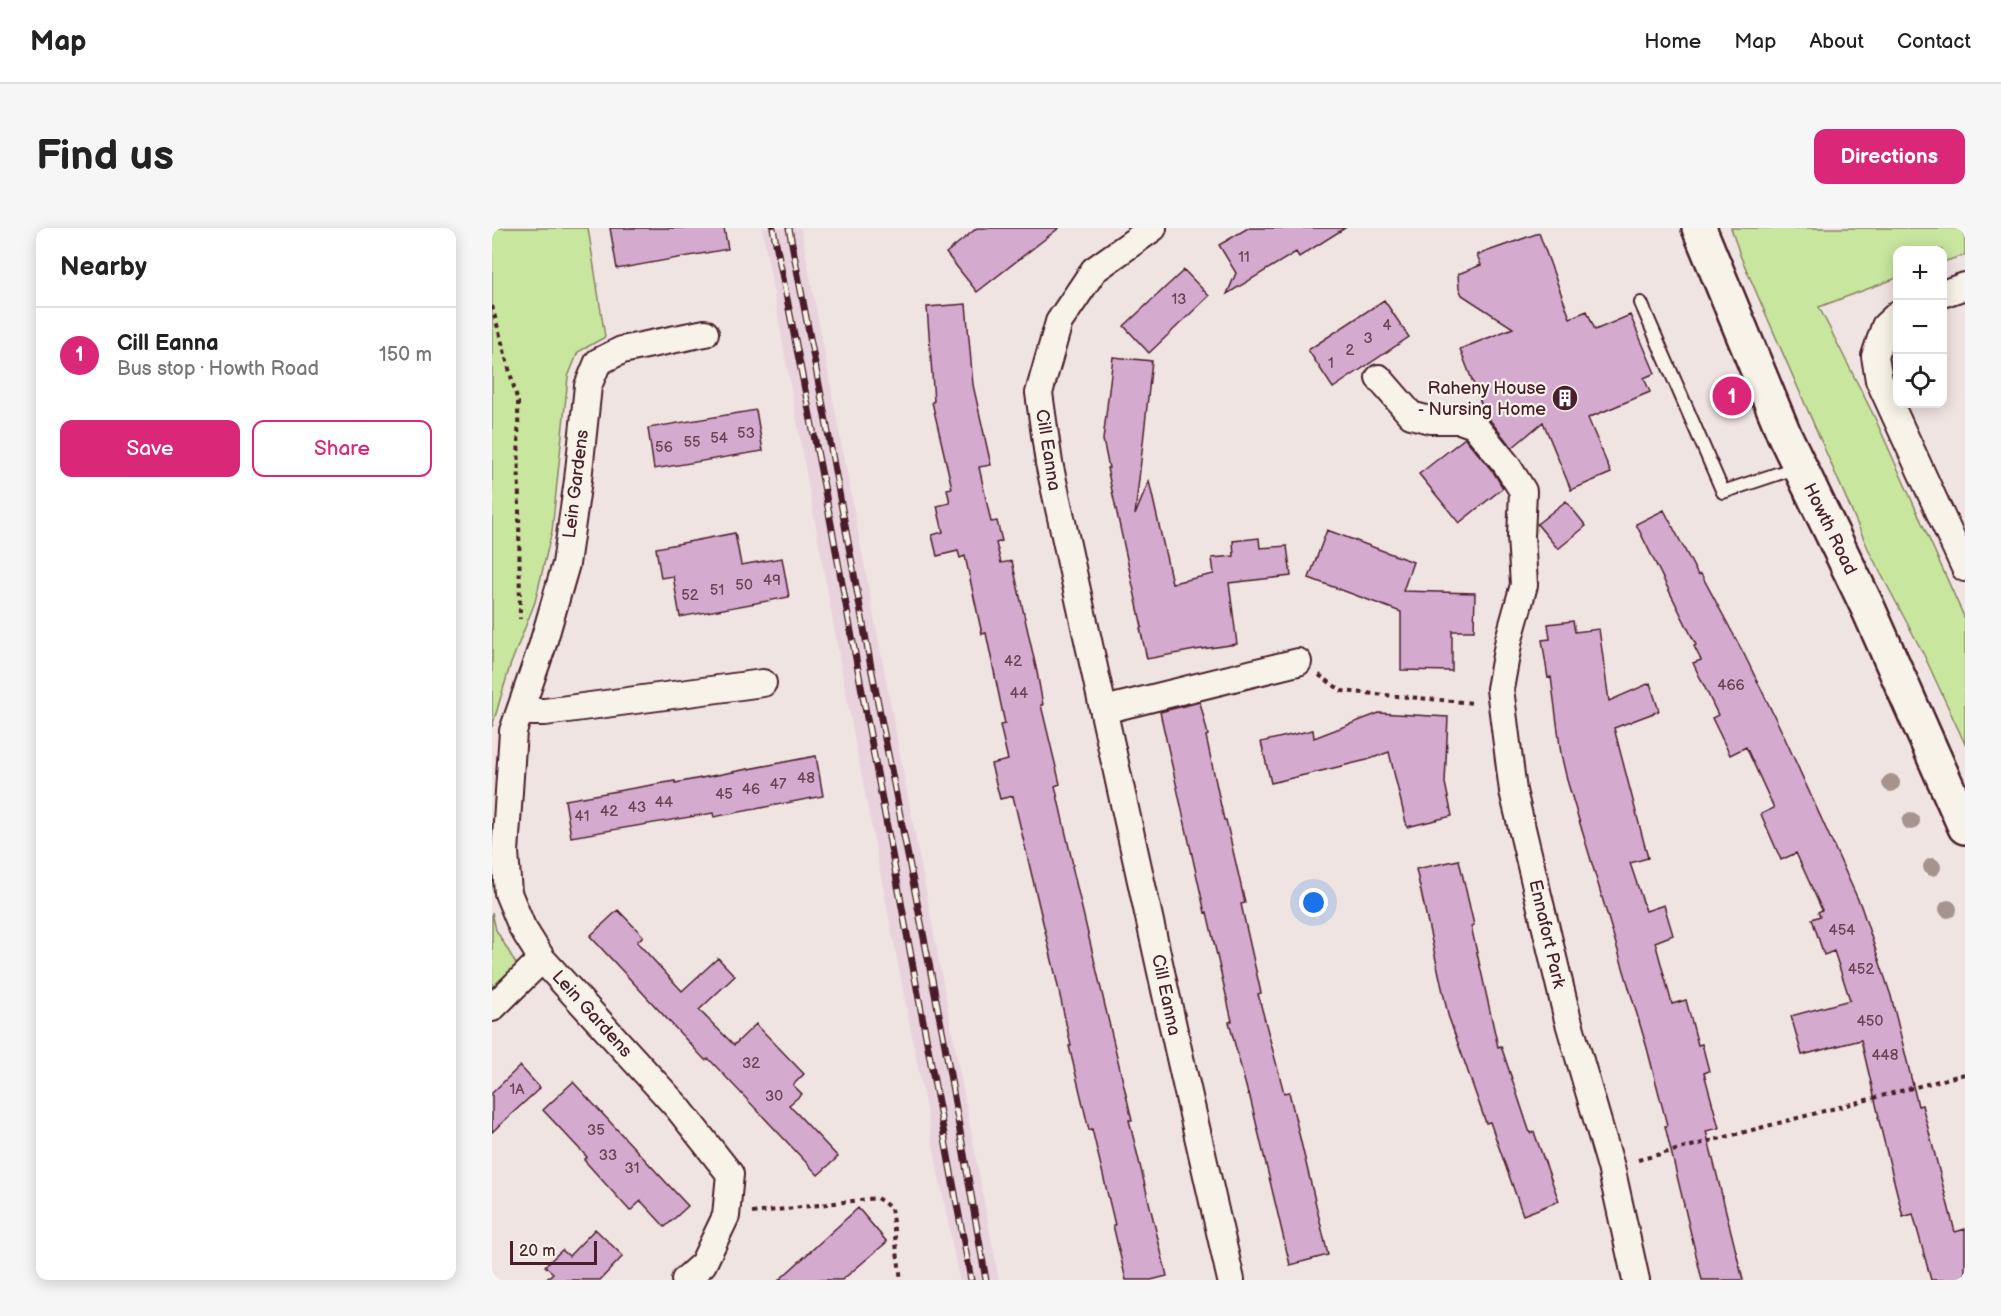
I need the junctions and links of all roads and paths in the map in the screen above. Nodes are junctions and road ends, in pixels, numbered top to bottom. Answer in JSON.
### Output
{"nodes":[{"id":1,"x":1153,"y":228,"type":"edge"},
{"id":2,"x":1699,"y":228,"type":"edge"},
{"id":3,"x":1965,"y":286,"type":"edge"},
{"id":4,"x":1947,"y":292,"type":"edge"},
{"id":5,"x":1641,"y":303,"type":"dead end"},
{"id":6,"x":492,"y":306,"type":"edge"},
{"id":7,"x":1891,"y":320,"type":"edge"},
{"id":8,"x":705,"y":333,"type":"dead end"},
{"id":9,"x":1379,"y":378,"type":"dead end"},
{"id":10,"x":1799,"y":466,"type":"junction"},
{"id":11,"x":1965,"y":568,"type":"edge"},
{"id":12,"x":520,"y":623,"type":"dead end"},
{"id":13,"x":1298,"y":662,"type":"joint"},
{"id":14,"x":763,"y":683,"type":"dead end"},
{"id":15,"x":1503,"y":706,"type":"junction"},
{"id":16,"x":1104,"y":710,"type":"junction"},
{"id":17,"x":520,"y":712,"type":"junction"},
{"id":18,"x":1965,"y":827,"type":"edge"},
{"id":19,"x":542,"y":959,"type":"junction"},
{"id":20,"x":492,"y":1008,"type":"edge"},
{"id":21,"x":1965,"y":1074,"type":"edge"},
{"id":22,"x":1611,"y":1167,"type":"junction"},
{"id":23,"x":726,"y":1216,"type":"junction"},
{"id":24,"x":685,"y":1280,"type":"edge"},
{"id":25,"x":901,"y":1280,"type":"edge"},
{"id":26,"x":1231,"y":1280,"type":"edge"},
{"id":27,"x":1636,"y":1280,"type":"edge"}],
"edges":[{"from":1,"to":16,"type":"street","name":"Cill Eanna"},
{"from":2,"to":10,"type":"main road","name":"Howth Road"},
{"from":3,"to":4,"type":"street"},
{"from":5,"to":10,"type":"lane"},
{"from":6,"to":12,"type":"path"},
{"from":7,"to":11,"type":"street"},
{"from":8,"to":17,"type":"street","name":"Lein Gardens"},
{"from":9,"to":15,"type":"street","name":"Ennafort Park"},
{"from":10,"to":18,"type":"main road","name":"Howth Road"},
{"from":13,"to":15,"type":"path"},
{"from":13,"to":16,"type":"street"},
{"from":14,"to":17,"type":"street"},
{"from":15,"to":22,"type":"street","name":"Ennafort Park"},
{"from":16,"to":26,"type":"street","name":"Cill Eanna"},
{"from":17,"to":19,"type":"street","name":"Lein Gardens"},
{"from":19,"to":20,"type":"street"},
{"from":19,"to":23,"type":"street","name":"Lein Gardens"},
{"from":21,"to":22,"type":"path"},
{"from":22,"to":27,"type":"street","name":"Ennafort Park"},
{"from":23,"to":24,"type":"street","name":"Lein Gardens"},
{"from":23,"to":25,"type":"path"}]}
